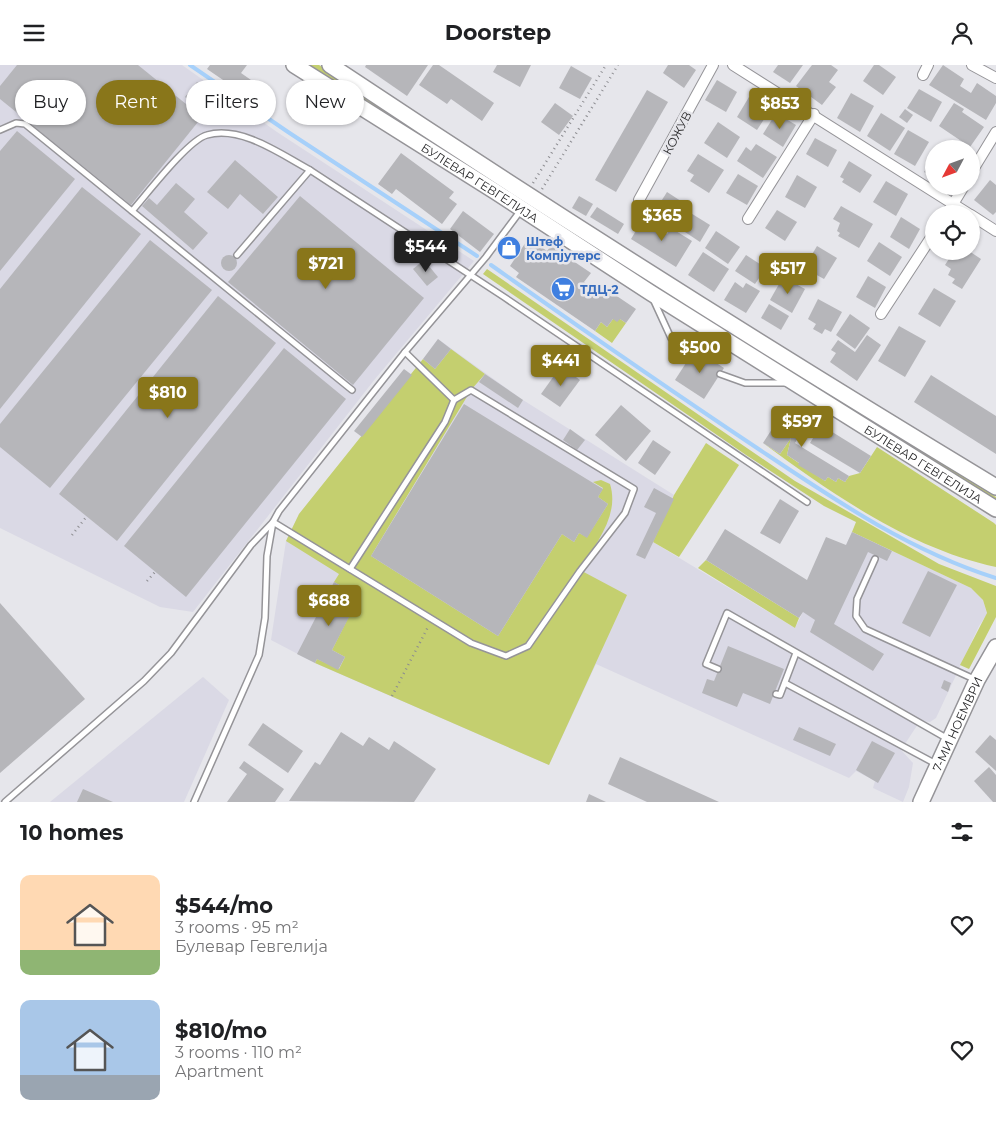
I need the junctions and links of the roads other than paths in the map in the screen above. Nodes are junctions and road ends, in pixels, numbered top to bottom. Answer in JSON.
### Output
{"nodes":[{"id":1,"x":294,"y":65,"type":"edge"},
{"id":2,"x":330,"y":65,"type":"edge"},
{"id":3,"x":713,"y":65,"type":"edge"},
{"id":4,"x":734,"y":65,"type":"edge"},
{"id":5,"x":928,"y":65,"type":"edge"},
{"id":6,"x":972,"y":65,"type":"edge"},
{"id":7,"x":923,"y":75,"type":"dead end"},
{"id":8,"x":996,"y":78,"type":"edge"},
{"id":9,"x":814,"y":114,"type":"junction"},
{"id":10,"x":0,"y":130,"type":"edge"},
{"id":11,"x":996,"y":132,"type":"edge"},
{"id":12,"x":980,"y":158,"type":"edge"},
{"id":13,"x":310,"y":170,"type":"junction"},
{"id":14,"x":958,"y":195,"type":"edge"},
{"id":15,"x":528,"y":200,"type":"junction"},
{"id":16,"x":639,"y":201,"type":"dead end"},
{"id":17,"x":953,"y":203,"type":"junction"},
{"id":18,"x":956,"y":205,"type":"edge"},
{"id":19,"x":132,"y":211,"type":"junction"},
{"id":20,"x":748,"y":219,"type":"dead end"},
{"id":21,"x":980,"y":221,"type":"edge"},
{"id":22,"x":996,"y":231,"type":"edge"},
{"id":23,"x":925,"y":247,"type":"edge"},
{"id":24,"x":237,"y":255,"type":"dead end"},
{"id":25,"x":470,"y":276,"type":"junction"},
{"id":26,"x":651,"y":293,"type":"junction"},
{"id":27,"x":881,"y":314,"type":"dead end"},
{"id":28,"x":405,"y":352,"type":"junction"},
{"id":29,"x":690,"y":355,"type":"dead end"},
{"id":30,"x":720,"y":374,"type":"dead end"},
{"id":31,"x":796,"y":383,"type":"junction"},
{"id":32,"x":352,"y":391,"type":"dead end"},
{"id":33,"x":454,"y":400,"type":"junction"},
{"id":34,"x":996,"y":487,"type":"edge"},
{"id":35,"x":807,"y":502,"type":"dead end"},
{"id":36,"x":996,"y":509,"type":"edge"},
{"id":37,"x":273,"y":522,"type":"junction"},
{"id":38,"x":875,"y":559,"type":"dead end"},
{"id":39,"x":350,"y":569,"type":"junction"},
{"id":40,"x":996,"y":647,"type":"edge"},
{"id":41,"x":796,"y":653,"type":"junction"},
{"id":42,"x":718,"y":669,"type":"dead end"},
{"id":43,"x":977,"y":680,"type":"junction"},
{"id":44,"x":785,"y":683,"type":"junction"},
{"id":45,"x":776,"y":693,"type":"dead end"},
{"id":46,"x":949,"y":739,"type":"junction"},
{"id":47,"x":936,"y":765,"type":"junction"},
{"id":48,"x":922,"y":801,"type":"edge"},
{"id":49,"x":5,"y":802,"type":"edge"},
{"id":50,"x":194,"y":802,"type":"edge"}],
"edges":[{"from":1,"to":15,"type":"main road","name":"БУЛЕВАР ГЕВГЕЛИЈА"},
{"from":2,"to":15,"type":"main road","name":"БУЛЕВАР ГЕВГЕЛИЈА"},
{"from":3,"to":16,"type":"street","name":"КОЖУВ"},
{"from":4,"to":9,"type":"street"},
{"from":5,"to":7,"type":"street"},
{"from":6,"to":8,"type":"street"},
{"from":9,"to":17,"type":"street"},
{"from":9,"to":20,"type":"street"},
{"from":10,"to":19,"type":"lane"},
{"from":11,"to":12,"type":"street"},
{"from":13,"to":19,"type":"lane"},
{"from":13,"to":24,"type":"lane"},
{"from":13,"to":25,"type":"lane"},
{"from":14,"to":17,"type":"street"},
{"from":15,"to":25,"type":"lane"},
{"from":15,"to":26,"type":"main road","name":"БУЛЕВАР ГЕВГЕЛИЈА"},
{"from":15,"to":34,"type":"main road","name":"БУЛЕВАР ГЕВГЕЛИЈА"},
{"from":17,"to":18,"type":"street"},
{"from":19,"to":32,"type":"lane"},
{"from":21,"to":22,"type":"street"},
{"from":23,"to":27,"type":"street"},
{"from":25,"to":28,"type":"lane"},
{"from":25,"to":35,"type":"lane"},
{"from":26,"to":29,"type":"lane"},
{"from":26,"to":31,"type":"main road","name":"БУЛЕВАР ГЕВГЕЛИЈА"},
{"from":28,"to":33,"type":"lane"},
{"from":28,"to":37,"type":"lane"},
{"from":30,"to":31,"type":"lane"},
{"from":31,"to":36,"type":"main road","name":"БУЛЕВАР ГЕВГЕЛИЈА"},
{"from":33,"to":39,"type":"lane"},
{"from":33,"to":39,"type":"lane"},
{"from":37,"to":39,"type":"lane"},
{"from":37,"to":49,"type":"lane"},
{"from":37,"to":50,"type":"lane"},
{"from":38,"to":43,"type":"lane"},
{"from":40,"to":43,"type":"main road","name":"7-МИ НОЕМВРИ"},
{"from":41,"to":42,"type":"lane"},
{"from":41,"to":44,"type":"lane"},
{"from":41,"to":46,"type":"lane"},
{"from":43,"to":46,"type":"main road","name":"7-МИ НОЕМВРИ"},
{"from":44,"to":45,"type":"lane"},
{"from":44,"to":47,"type":"lane"},
{"from":46,"to":47,"type":"main road","name":"7-МИ НОЕМВРИ"},
{"from":47,"to":48,"type":"main road","name":"7-МИ НОЕМВРИ"}]}
